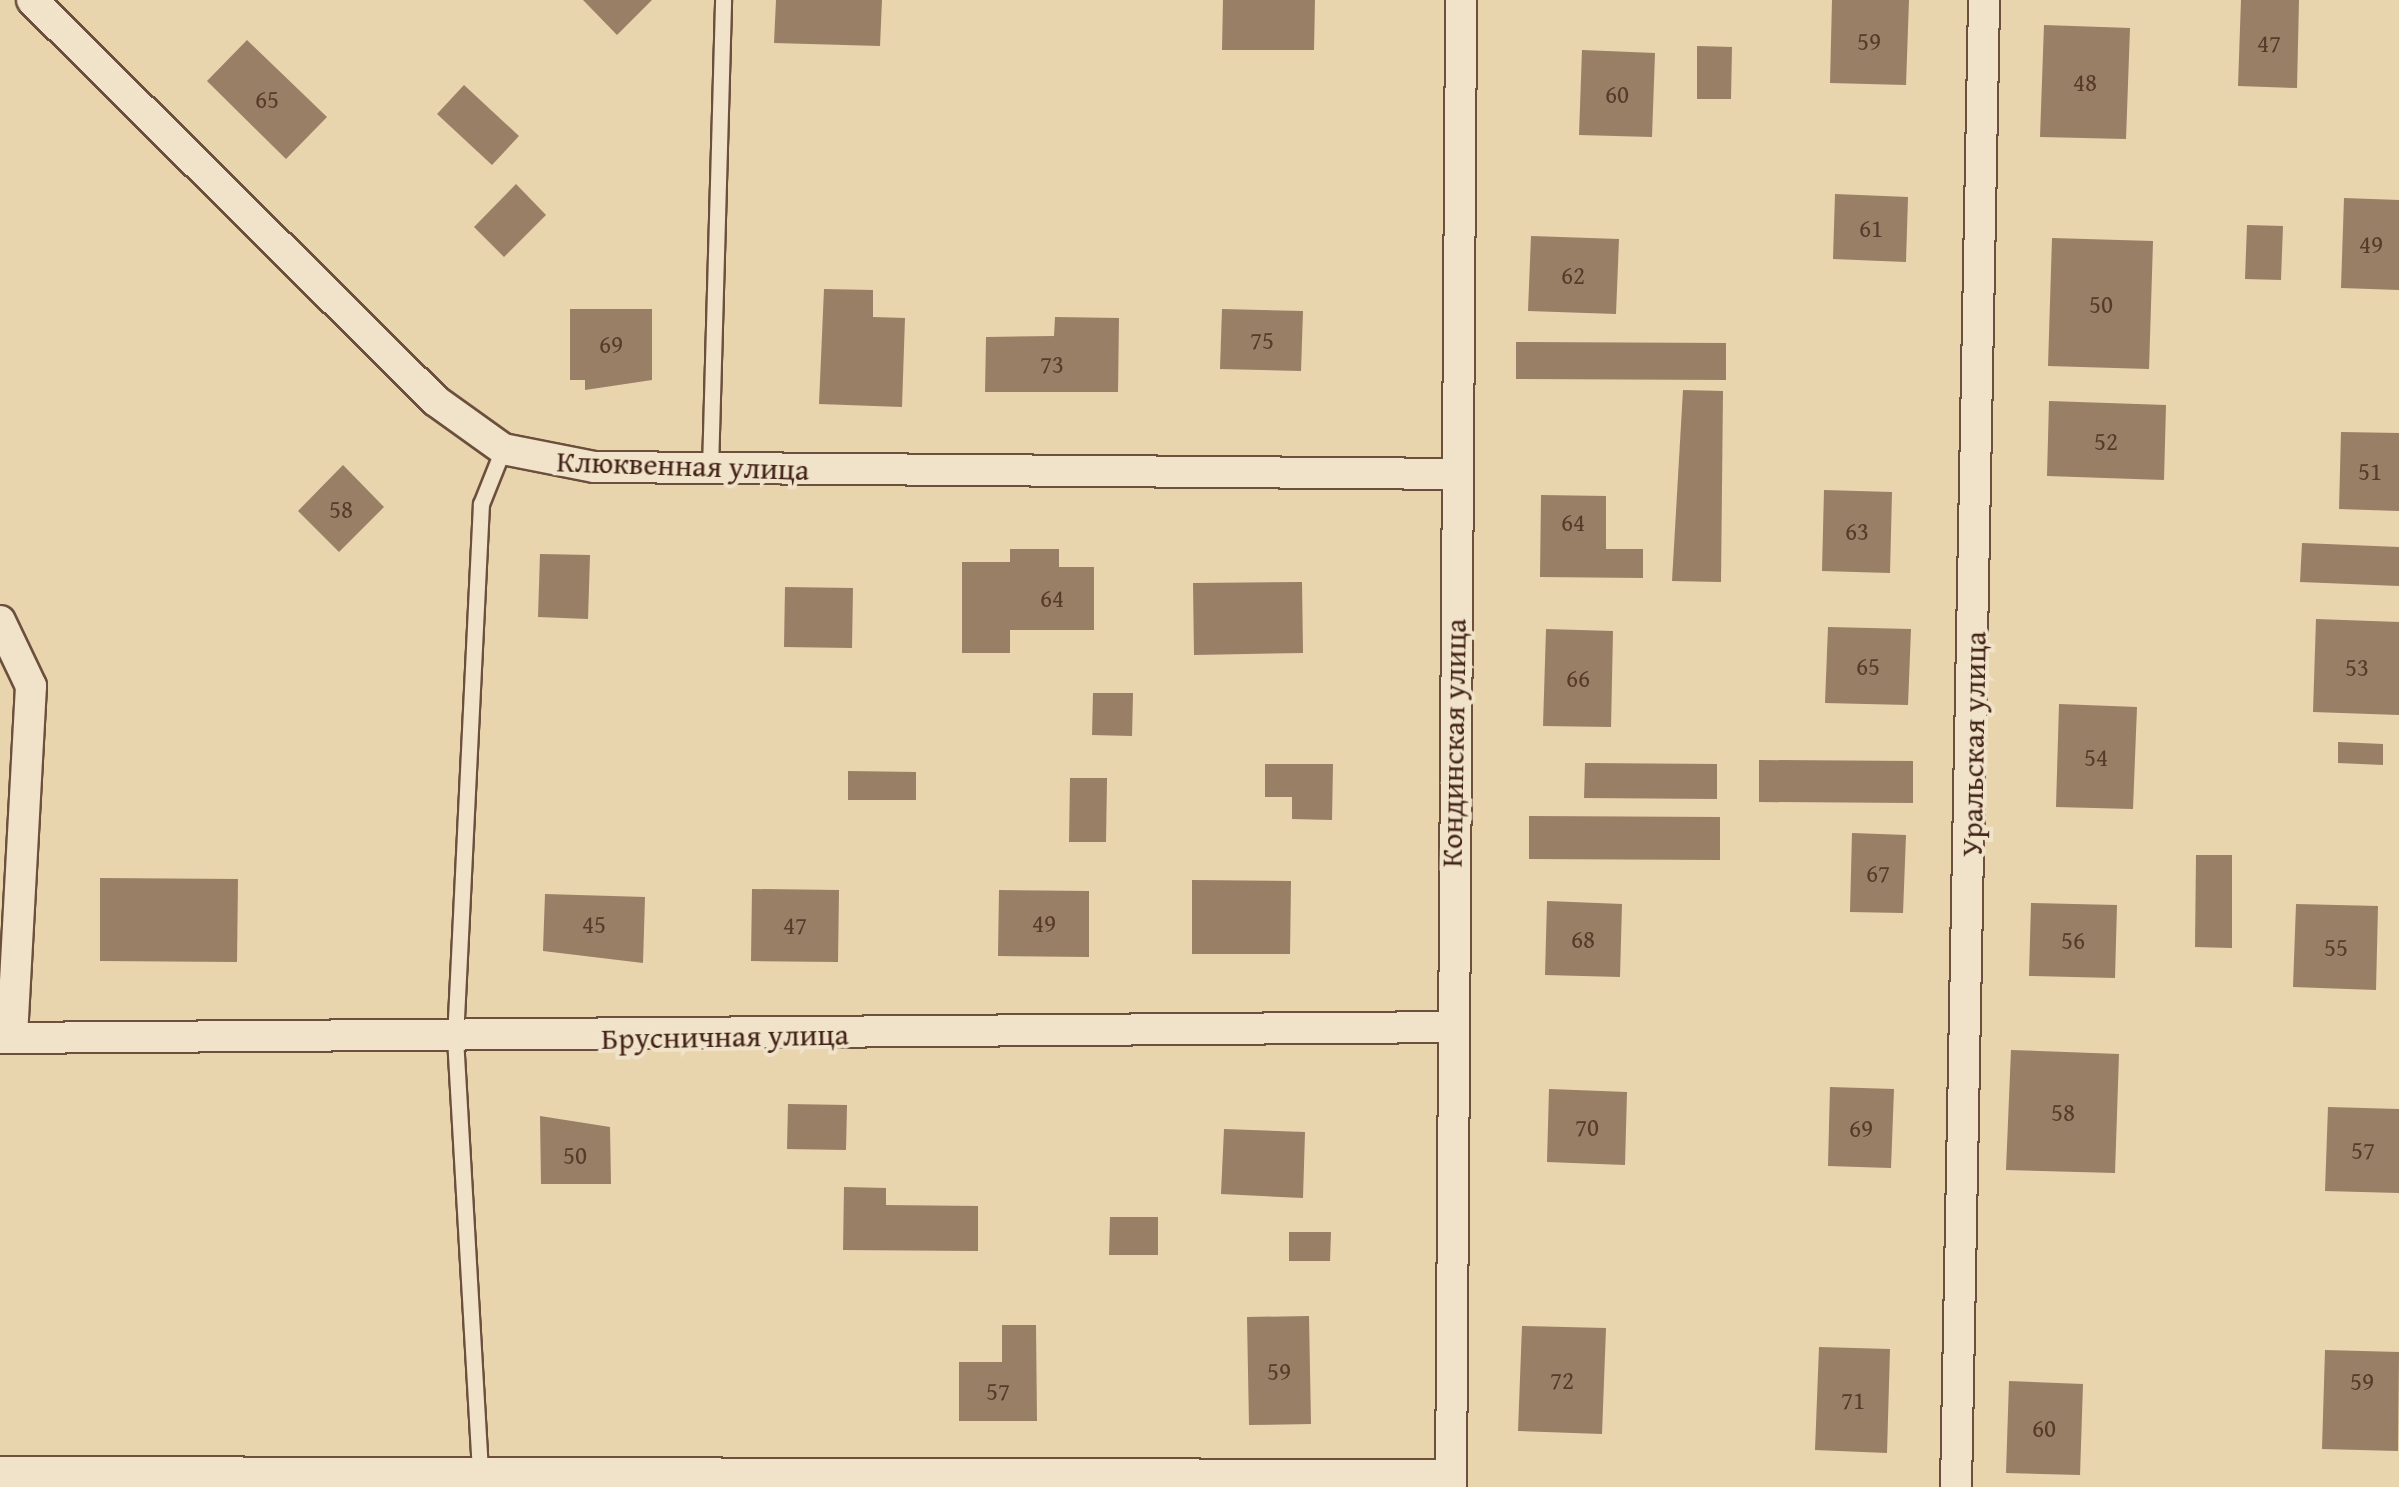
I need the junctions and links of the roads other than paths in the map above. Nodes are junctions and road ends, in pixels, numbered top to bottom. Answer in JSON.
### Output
{"nodes":[{"id":1,"x":32,"y":0,"type":"edge"},
{"id":2,"x":723,"y":0,"type":"edge"},
{"id":3,"x":1461,"y":0,"type":"edge"},
{"id":4,"x":1984,"y":0,"type":"edge"},
{"id":5,"x":503,"y":449,"type":"junction"},
{"id":6,"x":710,"y":470,"type":"junction"},
{"id":7,"x":1456,"y":474,"type":"junction"},
{"id":8,"x":0,"y":620,"type":"edge"},
{"id":9,"x":1449,"y":1027,"type":"junction"},
{"id":10,"x":6,"y":1038,"type":"edge"},
{"id":11,"x":455,"y":1039,"type":"junction"},
{"id":12,"x":0,"y":1472,"type":"edge"},
{"id":13,"x":480,"y":1472,"type":"junction"},
{"id":14,"x":1451,"y":1481,"type":"edge"},
{"id":15,"x":1956,"y":1487,"type":"edge"}],
"edges":[{"from":1,"to":5,"type":"street","name":"Клюквенная улица"},
{"from":2,"to":6,"type":"lane"},
{"from":3,"to":7,"type":"street","name":"Кондинская улица"},
{"from":4,"to":15,"type":"street","name":"Уральская улица"},
{"from":5,"to":6,"type":"street","name":"Клюквенная улица"},
{"from":5,"to":11,"type":"lane"},
{"from":6,"to":7,"type":"street","name":"Клюквенная улица"},
{"from":7,"to":9,"type":"street","name":"Кондинская улица"},
{"from":8,"to":10,"type":"street"},
{"from":9,"to":11,"type":"street","name":"Брусничная улица"},
{"from":9,"to":14,"type":"street","name":"Кондинская улица"},
{"from":10,"to":11,"type":"street","name":"Брусничная улица"},
{"from":11,"to":13,"type":"lane"},
{"from":12,"to":13,"type":"street"},
{"from":13,"to":14,"type":"street"}]}
